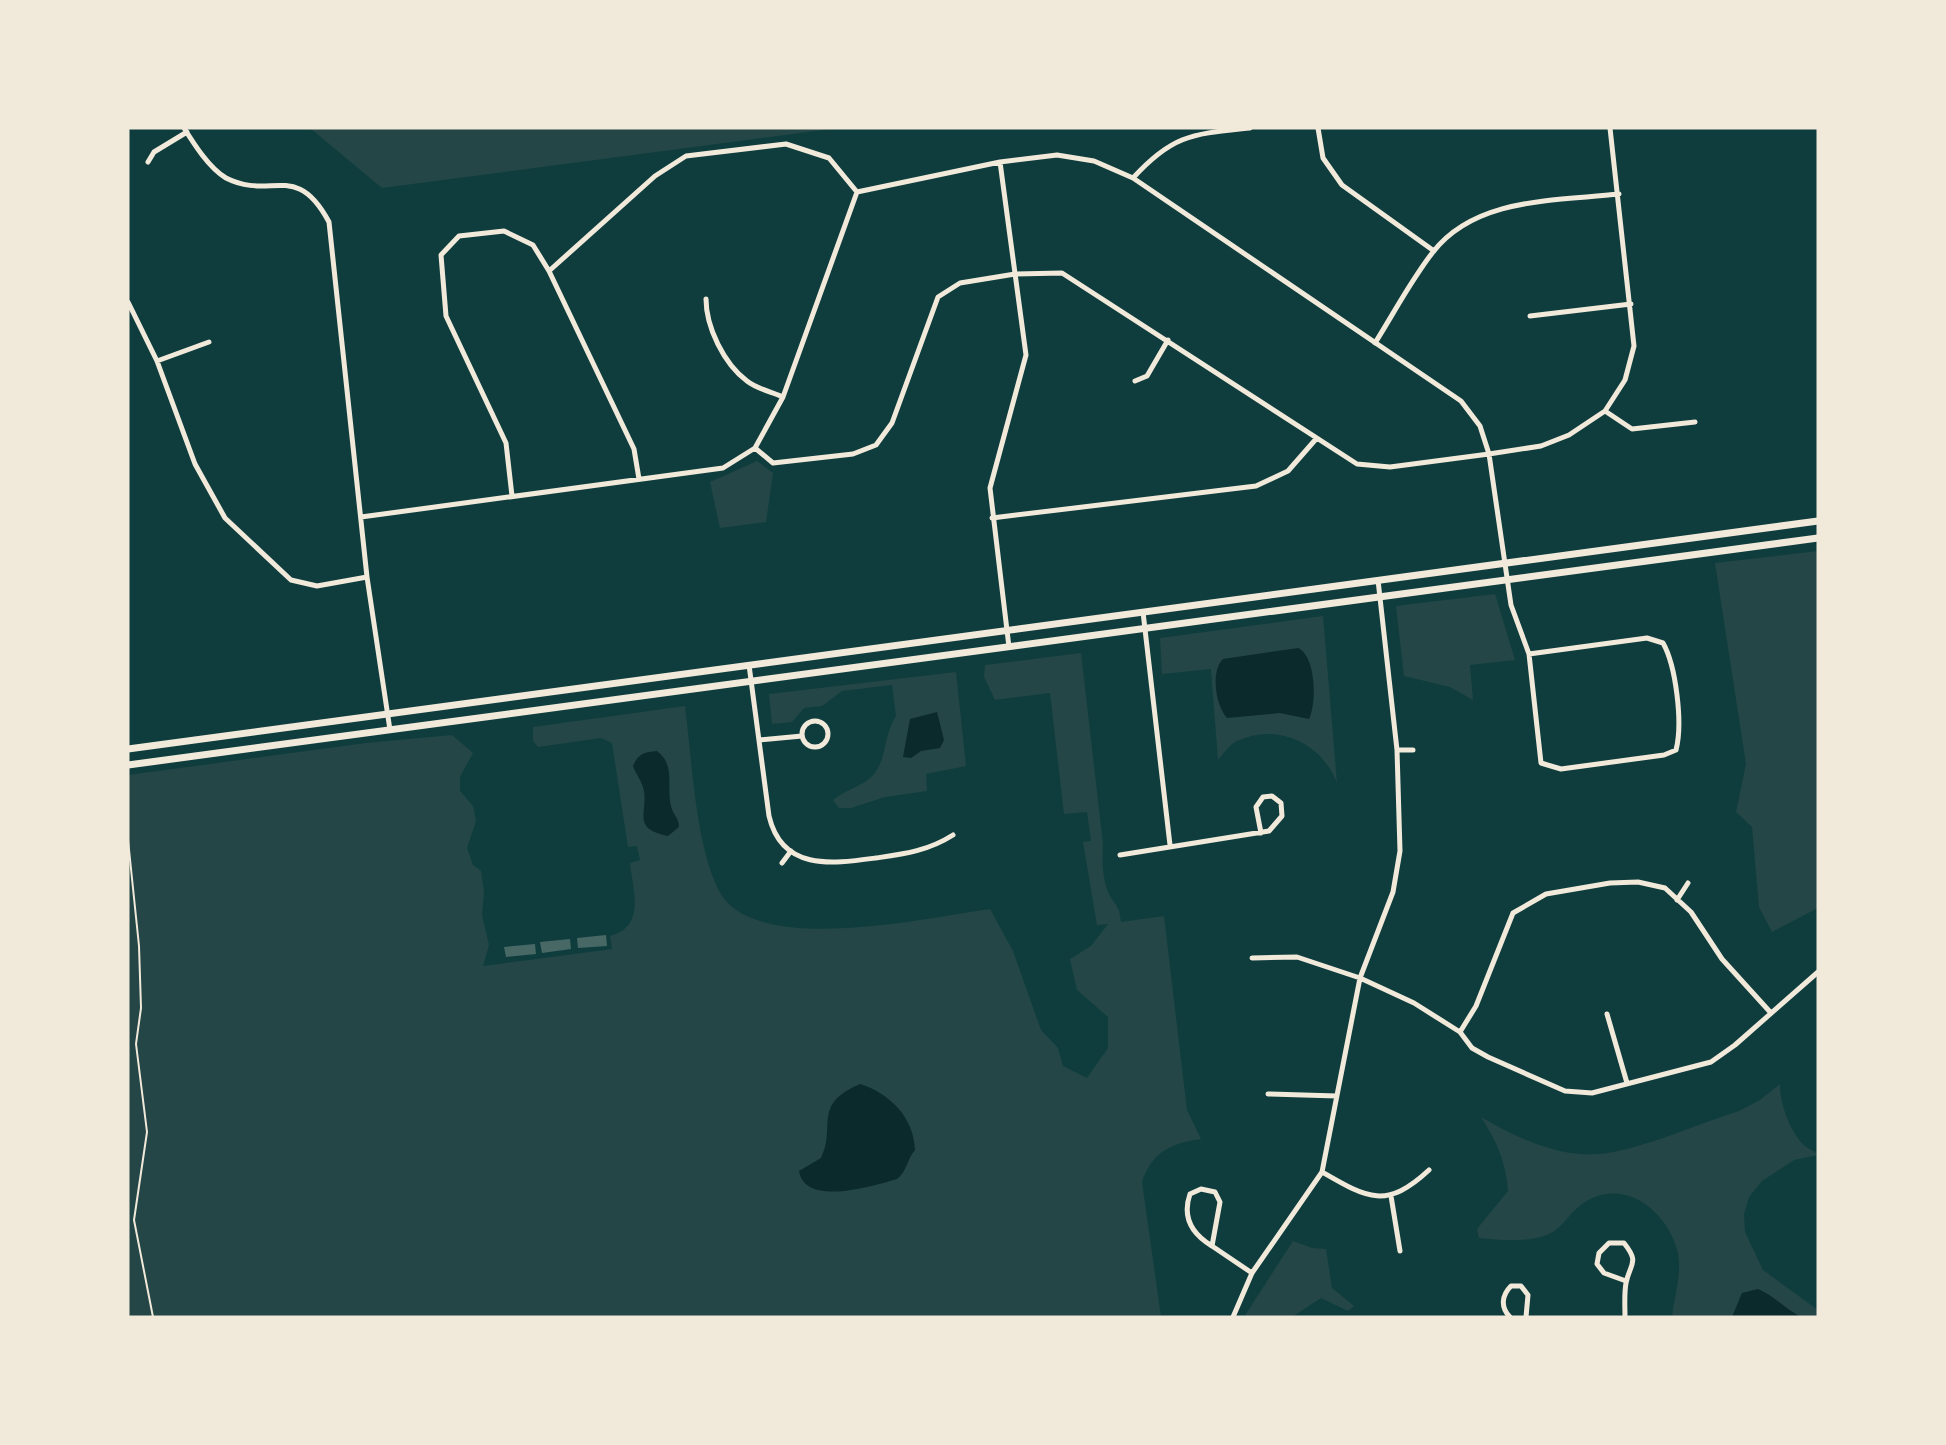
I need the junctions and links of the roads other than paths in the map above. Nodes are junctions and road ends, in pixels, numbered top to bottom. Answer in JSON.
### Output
{"nodes":[{"id":1,"x":1250,"y":128,"type":"edge"},
{"id":2,"x":1318,"y":128,"type":"edge"},
{"id":3,"x":1610,"y":128,"type":"edge"},
{"id":4,"x":185,"y":130,"type":"edge"},
{"id":5,"x":148,"y":162,"type":"dead end"},
{"id":6,"x":1000,"y":162,"type":"junction"},
{"id":7,"x":1133,"y":178,"type":"junction"},
{"id":8,"x":857,"y":192,"type":"junction"},
{"id":9,"x":1619,"y":194,"type":"junction"},
{"id":10,"x":1434,"y":251,"type":"junction"},
{"id":11,"x":549,"y":271,"type":"junction"},
{"id":12,"x":1015,"y":274,"type":"junction"},
{"id":13,"x":706,"y":299,"type":"dead end"},
{"id":14,"x":128,"y":302,"type":"edge"},
{"id":15,"x":1631,"y":304,"type":"junction"},
{"id":16,"x":1530,"y":316,"type":"dead end"},
{"id":17,"x":1168,"y":340,"type":"junction"},
{"id":18,"x":209,"y":342,"type":"dead end"},
{"id":19,"x":1375,"y":343,"type":"junction"},
{"id":20,"x":157,"y":361,"type":"junction"},
{"id":21,"x":1135,"y":381,"type":"dead end"},
{"id":22,"x":783,"y":397,"type":"junction"},
{"id":23,"x":1605,"y":411,"type":"junction"},
{"id":24,"x":1695,"y":422,"type":"dead end"},
{"id":25,"x":1316,"y":439,"type":"junction"},
{"id":26,"x":755,"y":448,"type":"junction"},
{"id":27,"x":1489,"y":454,"type":"junction"},
{"id":28,"x":639,"y":479,"type":"junction"},
{"id":29,"x":512,"y":496,"type":"junction"},
{"id":30,"x":361,"y":517,"type":"junction"},
{"id":31,"x":992,"y":517,"type":"junction"},
{"id":32,"x":1818,"y":521,"type":"edge"},
{"id":33,"x":1818,"y":538,"type":"edge"},
{"id":34,"x":1504,"y":564,"type":"junction"},
{"id":35,"x":368,"y":577,"type":"junction"},
{"id":36,"x":1378,"y":580,"type":"junction"},
{"id":37,"x":1507,"y":580,"type":"junction"},
{"id":38,"x":1380,"y":597,"type":"junction"},
{"id":39,"x":1143,"y":612,"type":"junction"},
{"id":40,"x":1145,"y":628,"type":"junction"},
{"id":41,"x":1007,"y":631,"type":"junction"},
{"id":42,"x":1009,"y":647,"type":"junction"},
{"id":43,"x":1529,"y":654,"type":"junction"},
{"id":44,"x":749,"y":666,"type":"junction"},
{"id":45,"x":751,"y":681,"type":"junction"},
{"id":46,"x":388,"y":714,"type":"junction"},
{"id":47,"x":390,"y":730,"type":"junction"},
{"id":48,"x":802,"y":736,"type":"junction"},
{"id":49,"x":759,"y":740,"type":"junction"},
{"id":50,"x":128,"y":749,"type":"edge"},
{"id":51,"x":1396,"y":750,"type":"junction"},
{"id":52,"x":1413,"y":750,"type":"dead end"},
{"id":53,"x":128,"y":765,"type":"edge"},
{"id":54,"x":1261,"y":832,"type":"junction"},
{"id":55,"x":953,"y":835,"type":"dead end"},
{"id":56,"x":1170,"y":845,"type":"junction"},
{"id":57,"x":791,"y":851,"type":"junction"},
{"id":58,"x":1120,"y":855,"type":"dead end"},
{"id":59,"x":782,"y":863,"type":"dead end"},
{"id":60,"x":1688,"y":883,"type":"dead end"},
{"id":61,"x":1677,"y":900,"type":"junction"},
{"id":62,"x":1252,"y":958,"type":"dead end"},
{"id":63,"x":1818,"y":972,"type":"edge"},
{"id":64,"x":1360,"y":978,"type":"junction"},
{"id":65,"x":1771,"y":1013,"type":"junction"},
{"id":66,"x":1607,"y":1014,"type":"dead end"},
{"id":67,"x":1460,"y":1032,"type":"junction"},
{"id":68,"x":1628,"y":1083,"type":"junction"},
{"id":69,"x":1268,"y":1094,"type":"dead end"},
{"id":70,"x":1337,"y":1096,"type":"junction"},
{"id":71,"x":1429,"y":1170,"type":"dead end"},
{"id":72,"x":1322,"y":1172,"type":"junction"},
{"id":73,"x":1391,"y":1196,"type":"junction"},
{"id":74,"x":1212,"y":1246,"type":"junction"},
{"id":75,"x":1401,"y":1251,"type":"dead end"},
{"id":76,"x":1252,"y":1273,"type":"junction"},
{"id":77,"x":1626,"y":1281,"type":"junction"},
{"id":78,"x":1233,"y":1317,"type":"edge"},
{"id":79,"x":1510,"y":1317,"type":"edge"},
{"id":80,"x":1526,"y":1317,"type":"edge"},
{"id":81,"x":1625,"y":1317,"type":"edge"}],
"edges":[{"from":1,"to":7,"type":"street"},
{"from":2,"to":10,"type":"street"},
{"from":3,"to":9,"type":"street"},
{"from":4,"to":5,"type":"street"},
{"from":4,"to":30,"type":"street"},
{"from":6,"to":7,"type":"street"},
{"from":6,"to":8,"type":"street"},
{"from":6,"to":12,"type":"street"},
{"from":7,"to":19,"type":"street"},
{"from":8,"to":11,"type":"street"},
{"from":8,"to":22,"type":"street"},
{"from":9,"to":10,"type":"street"},
{"from":9,"to":15,"type":"street"},
{"from":10,"to":19,"type":"street"},
{"from":11,"to":28,"type":"street"},
{"from":11,"to":29,"type":"street"},
{"from":12,"to":17,"type":"street"},
{"from":12,"to":26,"type":"street"},
{"from":12,"to":31,"type":"street"},
{"from":13,"to":22,"type":"street"},
{"from":14,"to":20,"type":"street"},
{"from":15,"to":16,"type":"street"},
{"from":15,"to":23,"type":"street"},
{"from":17,"to":21,"type":"street"},
{"from":17,"to":25,"type":"street"},
{"from":18,"to":20,"type":"street"},
{"from":19,"to":27,"type":"street"},
{"from":20,"to":35,"type":"street"},
{"from":22,"to":26,"type":"street"},
{"from":23,"to":24,"type":"street"},
{"from":23,"to":27,"type":"street"},
{"from":25,"to":27,"type":"street"},
{"from":25,"to":31,"type":"street"},
{"from":26,"to":28,"type":"street"},
{"from":27,"to":34,"type":"street"},
{"from":28,"to":29,"type":"street"},
{"from":29,"to":30,"type":"street"},
{"from":30,"to":35,"type":"street"},
{"from":31,"to":41,"type":"street"},
{"from":32,"to":34,"type":"main road"},
{"from":33,"to":37,"type":"main road"},
{"from":34,"to":36,"type":"main road"},
{"from":34,"to":37,"type":"street"},
{"from":35,"to":46,"type":"street"},
{"from":36,"to":38,"type":"street"},
{"from":36,"to":39,"type":"main road"},
{"from":37,"to":38,"type":"main road"},
{"from":37,"to":43,"type":"street"},
{"from":38,"to":40,"type":"main road"},
{"from":38,"to":51,"type":"street"},
{"from":39,"to":40,"type":"street"},
{"from":39,"to":41,"type":"main road"},
{"from":40,"to":42,"type":"main road"},
{"from":40,"to":56,"type":"street"},
{"from":41,"to":42,"type":"street"},
{"from":41,"to":44,"type":"main road"},
{"from":42,"to":45,"type":"main road"},
{"from":43,"to":43,"type":"street"},
{"from":44,"to":45,"type":"street"},
{"from":44,"to":46,"type":"main road"},
{"from":45,"to":47,"type":"main road"},
{"from":45,"to":49,"type":"street"},
{"from":46,"to":47,"type":"street"},
{"from":46,"to":50,"type":"main road"},
{"from":47,"to":53,"type":"main road"},
{"from":48,"to":48,"type":"street"},
{"from":48,"to":49,"type":"street"},
{"from":49,"to":57,"type":"street"},
{"from":51,"to":52,"type":"street"},
{"from":51,"to":64,"type":"street"},
{"from":54,"to":54,"type":"street"},
{"from":54,"to":56,"type":"street"},
{"from":55,"to":57,"type":"street"},
{"from":56,"to":58,"type":"street"},
{"from":57,"to":59,"type":"street"},
{"from":60,"to":61,"type":"street"},
{"from":61,"to":65,"type":"street"},
{"from":61,"to":67,"type":"street"},
{"from":62,"to":64,"type":"street"},
{"from":63,"to":65,"type":"street"},
{"from":64,"to":67,"type":"street"},
{"from":64,"to":70,"type":"street"},
{"from":65,"to":68,"type":"street"},
{"from":66,"to":68,"type":"street"},
{"from":67,"to":68,"type":"street"},
{"from":69,"to":70,"type":"street"},
{"from":70,"to":72,"type":"street"},
{"from":71,"to":73,"type":"street"},
{"from":72,"to":73,"type":"street"},
{"from":72,"to":76,"type":"street"},
{"from":73,"to":75,"type":"street"},
{"from":74,"to":74,"type":"street"},
{"from":74,"to":76,"type":"street"},
{"from":76,"to":78,"type":"street"},
{"from":77,"to":77,"type":"street"},
{"from":77,"to":81,"type":"street"},
{"from":79,"to":80,"type":"street"}]}
